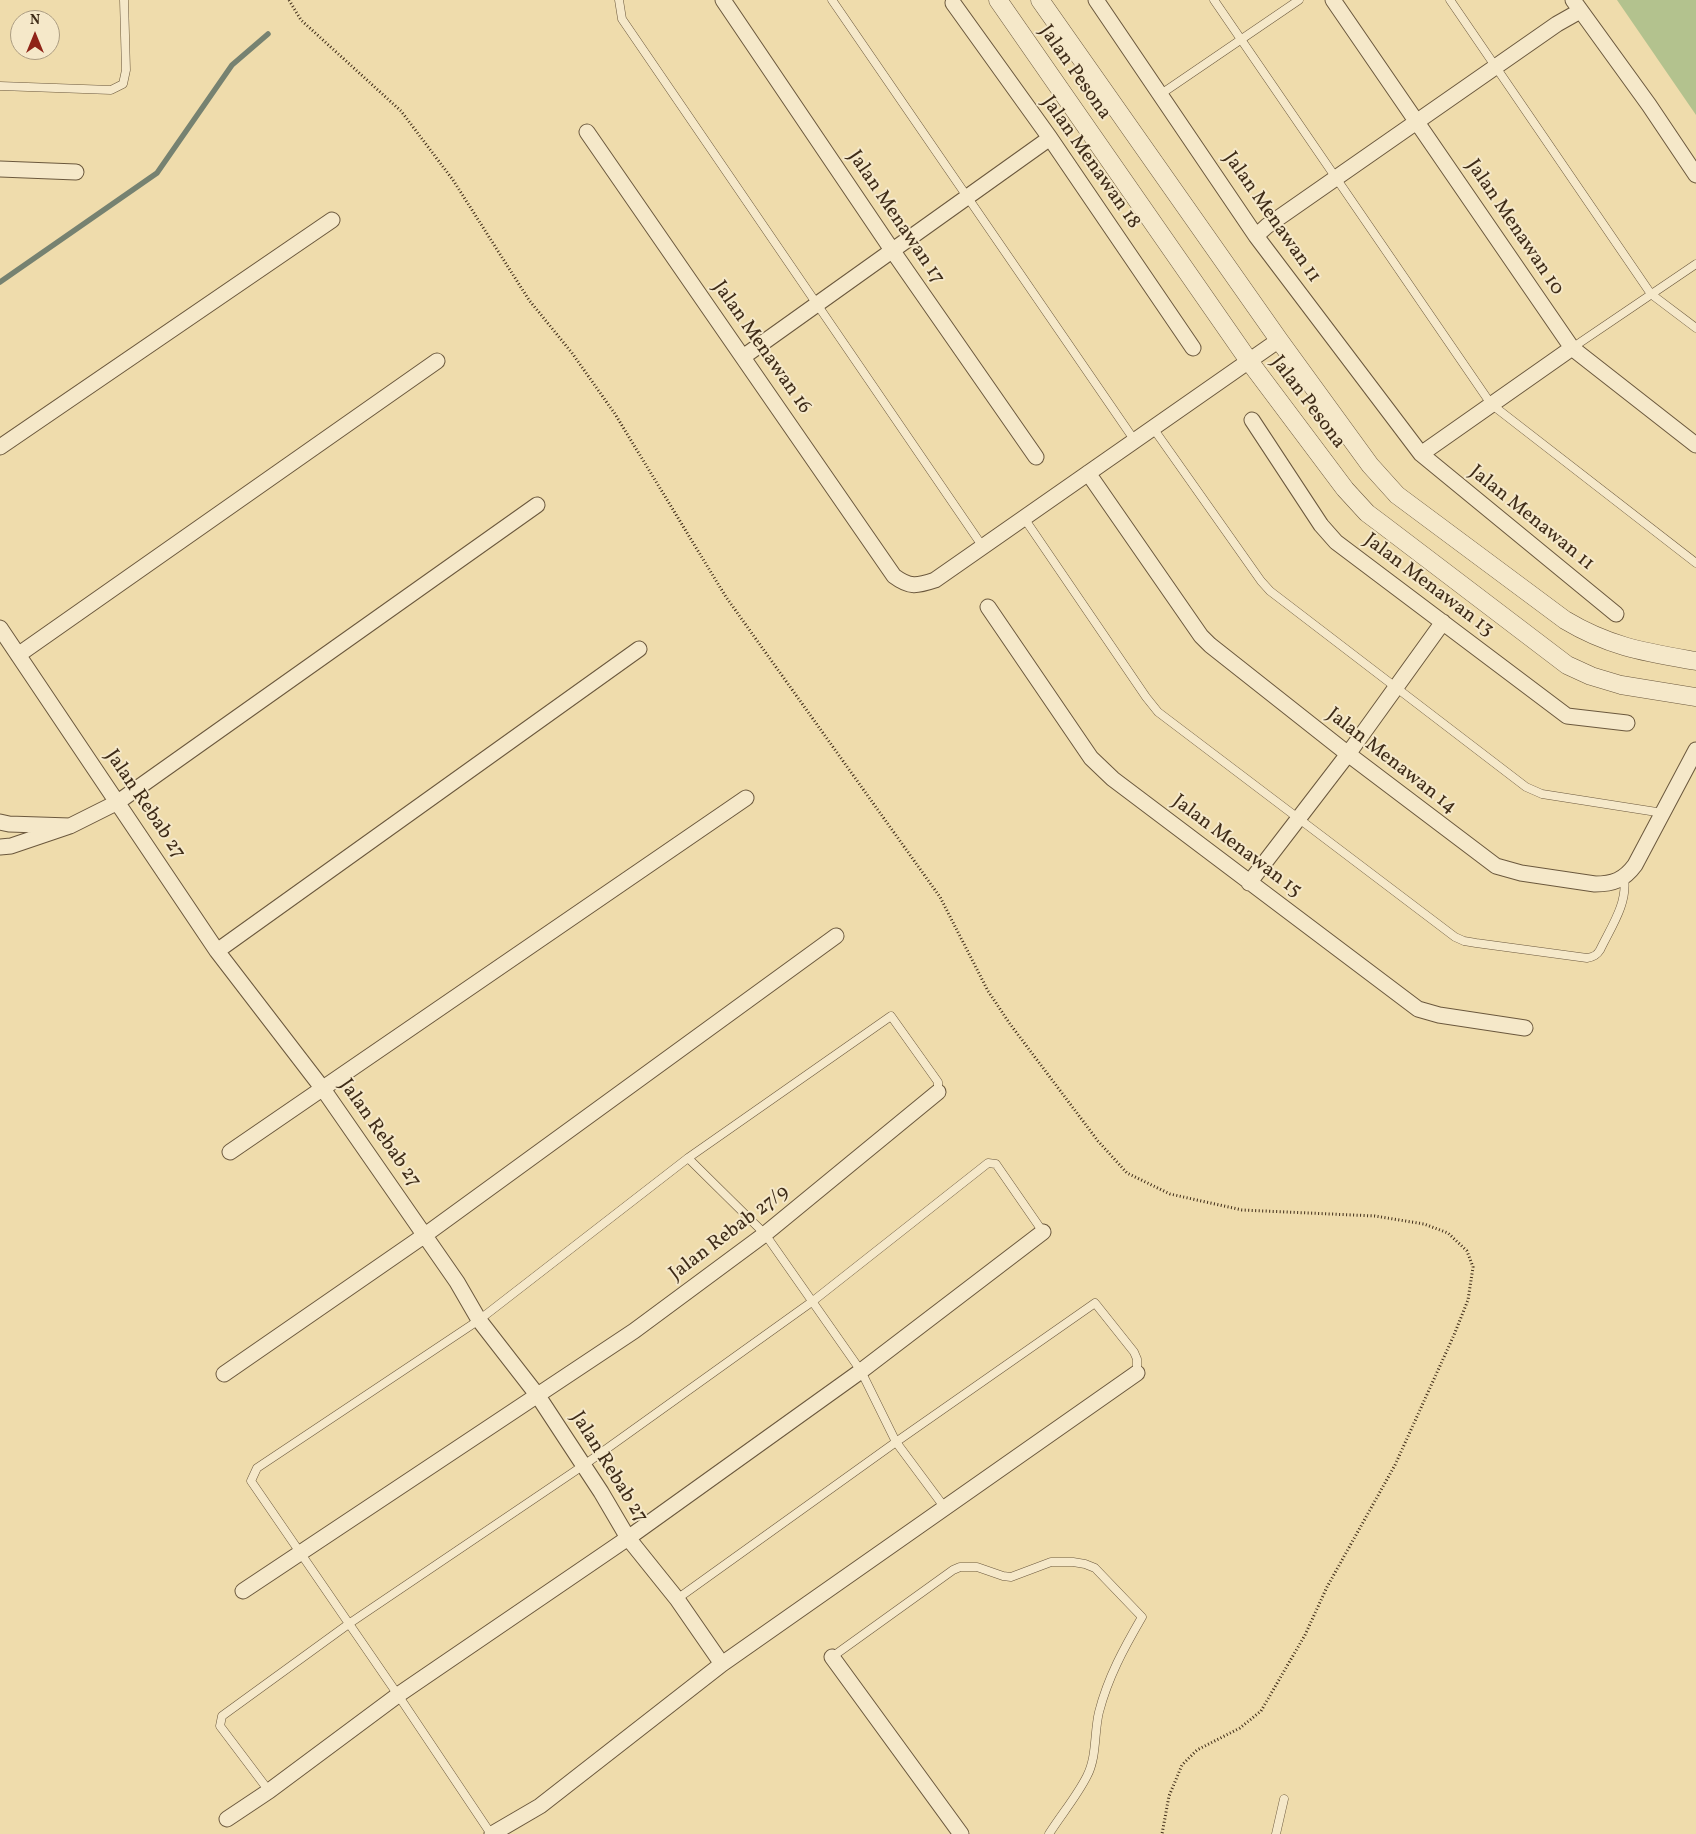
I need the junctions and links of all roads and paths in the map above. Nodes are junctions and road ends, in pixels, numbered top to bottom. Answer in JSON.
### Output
{"nodes":[{"id":1,"x":124,"y":0,"type":"edge"},
{"id":2,"x":289,"y":0,"type":"edge"},
{"id":3,"x":619,"y":0,"type":"edge"},
{"id":4,"x":723,"y":0,"type":"edge"},
{"id":5,"x":832,"y":0,"type":"edge"},
{"id":6,"x":998,"y":0,"type":"edge"},
{"id":7,"x":1040,"y":0,"type":"edge"},
{"id":8,"x":1096,"y":0,"type":"edge"},
{"id":9,"x":1214,"y":0,"type":"edge"},
{"id":10,"x":1299,"y":0,"type":"edge"},
{"id":11,"x":1333,"y":0,"type":"edge"},
{"id":12,"x":1450,"y":0,"type":"edge"},
{"id":13,"x":953,"y":3,"type":"dead end"},
{"id":14,"x":1576,"y":5,"type":"edge"},
{"id":15,"x":1241,"y":40,"type":"junction"},
{"id":16,"x":1496,"y":66,"type":"junction"},
{"id":17,"x":0,"y":86,"type":"edge"},
{"id":18,"x":1161,"y":94,"type":"junction"},
{"id":19,"x":1417,"y":122,"type":"junction"},
{"id":20,"x":587,"y":132,"type":"dead end"},
{"id":21,"x":1050,"y":138,"type":"junction"},
{"id":22,"x":0,"y":168,"type":"edge"},
{"id":23,"x":76,"y":172,"type":"dead end"},
{"id":24,"x":1696,"y":175,"type":"edge"},
{"id":25,"x":1336,"y":178,"type":"junction"},
{"id":26,"x":968,"y":196,"type":"junction"},
{"id":27,"x":332,"y":220,"type":"dead end"},
{"id":28,"x":1256,"y":236,"type":"junction"},
{"id":29,"x":892,"y":250,"type":"junction"},
{"id":30,"x":1696,"y":264,"type":"edge"},
{"id":31,"x":1651,"y":294,"type":"junction"},
{"id":32,"x":816,"y":305,"type":"junction"},
{"id":33,"x":1696,"y":328,"type":"edge"},
{"id":34,"x":1278,"y":340,"type":"junction"},
{"id":35,"x":1193,"y":348,"type":"dead end"},
{"id":36,"x":1572,"y":348,"type":"junction"},
{"id":37,"x":743,"y":357,"type":"junction"},
{"id":38,"x":1250,"y":361,"type":"junction"},
{"id":39,"x":437,"y":362,"type":"dead end"},
{"id":40,"x":1491,"y":404,"type":"junction"},
{"id":41,"x":1252,"y":420,"type":"dead end"},
{"id":42,"x":1153,"y":428,"type":"junction"},
{"id":43,"x":1135,"y":440,"type":"junction"},
{"id":44,"x":1696,"y":446,"type":"edge"},
{"id":45,"x":0,"y":447,"type":"edge"},
{"id":46,"x":1421,"y":454,"type":"junction"},
{"id":47,"x":1036,"y":457,"type":"dead end"},
{"id":48,"x":1088,"y":473,"type":"junction"},
{"id":49,"x":537,"y":505,"type":"dead end"},
{"id":50,"x":1024,"y":518,"type":"junction"},
{"id":51,"x":983,"y":547,"type":"junction"},
{"id":52,"x":1696,"y":563,"type":"edge"},
{"id":53,"x":988,"y":608,"type":"dead end"},
{"id":54,"x":1616,"y":614,"type":"dead end"},
{"id":55,"x":1444,"y":622,"type":"junction"},
{"id":56,"x":0,"y":628,"type":"edge"},
{"id":57,"x":639,"y":649,"type":"dead end"},
{"id":58,"x":18,"y":655,"type":"junction"},
{"id":59,"x":1696,"y":661,"type":"edge"},
{"id":60,"x":1396,"y":687,"type":"junction"},
{"id":61,"x":1696,"y":697,"type":"edge"},
{"id":62,"x":1627,"y":723,"type":"dead end"},
{"id":63,"x":1696,"y":750,"type":"edge"},
{"id":64,"x":1348,"y":754,"type":"junction"},
{"id":65,"x":746,"y":798,"type":"dead end"},
{"id":66,"x":118,"y":802,"type":"junction"},
{"id":67,"x":1663,"y":813,"type":"junction"},
{"id":68,"x":1298,"y":817,"type":"junction"},
{"id":69,"x":0,"y":822,"type":"edge"},
{"id":70,"x":70,"y":826,"type":"junction"},
{"id":71,"x":0,"y":847,"type":"edge"},
{"id":72,"x":1624,"y":878,"type":"junction"},
{"id":73,"x":1250,"y":883,"type":"junction"},
{"id":74,"x":836,"y":936,"type":"dead end"},
{"id":75,"x":217,"y":951,"type":"junction"},
{"id":76,"x":1525,"y":1028,"type":"dead end"},
{"id":77,"x":323,"y":1089,"type":"junction"},
{"id":78,"x":938,"y":1092,"type":"joint"},
{"id":79,"x":230,"y":1152,"type":"dead end"},
{"id":80,"x":688,"y":1158,"type":"junction"},
{"id":81,"x":1043,"y":1232,"type":"joint"},
{"id":82,"x":765,"y":1234,"type":"junction"},
{"id":83,"x":425,"y":1235,"type":"junction"},
{"id":84,"x":812,"y":1301,"type":"junction"},
{"id":85,"x":479,"y":1320,"type":"junction"},
{"id":86,"x":862,"y":1371,"type":"junction"},
{"id":87,"x":1137,"y":1373,"type":"joint"},
{"id":88,"x":224,"y":1374,"type":"dead end"},
{"id":89,"x":538,"y":1396,"type":"junction"},
{"id":90,"x":896,"y":1442,"type":"junction"},
{"id":91,"x":584,"y":1465,"type":"junction"},
{"id":92,"x":945,"y":1508,"type":"junction"},
{"id":93,"x":628,"y":1538,"type":"junction"},
{"id":94,"x":299,"y":1552,"type":"junction"},
{"id":95,"x":243,"y":1590,"type":"dead end"},
{"id":96,"x":677,"y":1599,"type":"junction"},
{"id":97,"x":350,"y":1623,"type":"junction"},
{"id":98,"x":832,"y":1656,"type":"joint"},
{"id":99,"x":722,"y":1664,"type":"junction"},
{"id":100,"x":398,"y":1695,"type":"junction"},
{"id":101,"x":269,"y":1791,"type":"junction"},
{"id":102,"x":1284,"y":1799,"type":"dead end"},
{"id":103,"x":227,"y":1819,"type":"dead end"},
{"id":104,"x":492,"y":1834,"type":"edge"},
{"id":105,"x":961,"y":1834,"type":"edge"},
{"id":106,"x":1049,"y":1834,"type":"edge"},
{"id":107,"x":1162,"y":1834,"type":"edge"},
{"id":108,"x":1276,"y":1834,"type":"edge"}],
"edges":[{"from":1,"to":17,"type":"lane"},
{"from":2,"to":107,"type":"path"},
{"from":3,"to":32,"type":"lane"},
{"from":4,"to":29,"type":"street","name":"Jalan Menawan 17"},
{"from":5,"to":26,"type":"lane"},
{"from":6,"to":38,"type":"street","name":"Jalan Pesona"},
{"from":7,"to":34,"type":"street","name":"Jalan Pesona"},
{"from":8,"to":18,"type":"street","name":"Jalan Menawan 11"},
{"from":9,"to":15,"type":"lane"},
{"from":10,"to":15,"type":"lane"},
{"from":11,"to":19,"type":"street","name":"Jalan Menawan 10"},
{"from":12,"to":16,"type":"lane"},
{"from":13,"to":21,"type":"street","name":"Jalan Menawan 18"},
{"from":14,"to":16,"type":"street"},
{"from":14,"to":24,"type":"street"},
{"from":15,"to":18,"type":"lane"},
{"from":15,"to":25,"type":"lane"},
{"from":16,"to":19,"type":"street"},
{"from":16,"to":31,"type":"lane"},
{"from":18,"to":28,"type":"street","name":"Jalan Menawan 11"},
{"from":19,"to":25,"type":"street"},
{"from":19,"to":36,"type":"street","name":"Jalan Menawan 10"},
{"from":20,"to":37,"type":"street","name":"Jalan Menawan 16"},
{"from":21,"to":26,"type":"street"},
{"from":21,"to":35,"type":"street","name":"Jalan Menawan 18"},
{"from":22,"to":23,"type":"street"},
{"from":25,"to":28,"type":"street"},
{"from":25,"to":40,"type":"lane"},
{"from":26,"to":29,"type":"street"},
{"from":26,"to":43,"type":"lane"},
{"from":27,"to":45,"type":"street"},
{"from":28,"to":46,"type":"street","name":"Jalan Menawan 11"},
{"from":29,"to":32,"type":"street"},
{"from":29,"to":47,"type":"street","name":"Jalan Menawan 17"},
{"from":30,"to":31,"type":"lane"},
{"from":31,"to":33,"type":"lane"},
{"from":31,"to":36,"type":"lane"},
{"from":32,"to":37,"type":"street"},
{"from":32,"to":51,"type":"lane"},
{"from":34,"to":38,"type":"street"},
{"from":34,"to":59,"type":"street","name":"Jalan Pesona"},
{"from":36,"to":40,"type":"street"},
{"from":36,"to":44,"type":"street","name":"Jalan Menawan 10"},
{"from":37,"to":51,"type":"street","name":"Jalan Menawan 16"},
{"from":38,"to":42,"type":"street"},
{"from":38,"to":61,"type":"street","name":"Jalan Pesona"},
{"from":39,"to":58,"type":"street"},
{"from":40,"to":46,"type":"street"},
{"from":40,"to":52,"type":"lane"},
{"from":41,"to":55,"type":"street","name":"Jalan Menawan 13"},
{"from":42,"to":43,"type":"street"},
{"from":42,"to":60,"type":"lane"},
{"from":43,"to":48,"type":"street"},
{"from":46,"to":54,"type":"street","name":"Jalan Menawan 11"},
{"from":48,"to":50,"type":"street"},
{"from":48,"to":64,"type":"street","name":"Jalan Menawan 14"},
{"from":49,"to":66,"type":"street"},
{"from":50,"to":51,"type":"street"},
{"from":50,"to":68,"type":"lane"},
{"from":53,"to":73,"type":"street","name":"Jalan Menawan 15"},
{"from":55,"to":60,"type":"street"},
{"from":55,"to":62,"type":"street","name":"Jalan Menawan 13"},
{"from":56,"to":58,"type":"street","name":"Jalan Rebab 27"},
{"from":57,"to":75,"type":"street"},
{"from":58,"to":66,"type":"street","name":"Jalan Rebab 27"},
{"from":60,"to":64,"type":"street"},
{"from":60,"to":67,"type":"lane"},
{"from":63,"to":67,"type":"street"},
{"from":64,"to":68,"type":"street"},
{"from":64,"to":72,"type":"street","name":"Jalan Menawan 14"},
{"from":65,"to":77,"type":"street"},
{"from":66,"to":70,"type":"street"},
{"from":66,"to":75,"type":"street","name":"Jalan Rebab 27"},
{"from":67,"to":72,"type":"street"},
{"from":68,"to":72,"type":"lane"},
{"from":68,"to":73,"type":"street"},
{"from":69,"to":70,"type":"street"},
{"from":70,"to":71,"type":"street"},
{"from":73,"to":76,"type":"street","name":"Jalan Menawan 15"},
{"from":74,"to":83,"type":"street"},
{"from":75,"to":77,"type":"street","name":"Jalan Rebab 27"},
{"from":77,"to":79,"type":"street"},
{"from":77,"to":83,"type":"street","name":"Jalan Rebab 27"},
{"from":78,"to":80,"type":"lane"},
{"from":78,"to":82,"type":"street","name":"Jalan Rebab 27/9"},
{"from":80,"to":82,"type":"lane"},
{"from":80,"to":85,"type":"lane"},
{"from":81,"to":84,"type":"lane"},
{"from":81,"to":86,"type":"street"},
{"from":82,"to":84,"type":"lane"},
{"from":82,"to":89,"type":"street","name":"Jalan Rebab 27/9"},
{"from":83,"to":85,"type":"street","name":"Jalan Rebab 27"},
{"from":83,"to":88,"type":"street"},
{"from":84,"to":86,"type":"lane"},
{"from":84,"to":91,"type":"lane"},
{"from":85,"to":89,"type":"street","name":"Jalan Rebab 27"},
{"from":85,"to":94,"type":"lane"},
{"from":86,"to":90,"type":"lane"},
{"from":86,"to":93,"type":"street"},
{"from":87,"to":90,"type":"lane"},
{"from":87,"to":92,"type":"street"},
{"from":89,"to":91,"type":"street","name":"Jalan Rebab 27"},
{"from":89,"to":94,"type":"street","name":"Jalan Rebab 27/9"},
{"from":90,"to":92,"type":"lane"},
{"from":90,"to":96,"type":"lane"},
{"from":91,"to":93,"type":"street","name":"Jalan Rebab 27"},
{"from":91,"to":97,"type":"lane"},
{"from":92,"to":99,"type":"street"},
{"from":93,"to":96,"type":"street","name":"Jalan Rebab 27"},
{"from":93,"to":100,"type":"street"},
{"from":94,"to":95,"type":"street","name":"Jalan Rebab 27/9"},
{"from":94,"to":97,"type":"lane"},
{"from":96,"to":99,"type":"street","name":"Jalan Rebab 27"},
{"from":97,"to":100,"type":"lane"},
{"from":97,"to":101,"type":"lane"},
{"from":98,"to":105,"type":"street"},
{"from":98,"to":106,"type":"lane"},
{"from":99,"to":104,"type":"street"},
{"from":100,"to":101,"type":"street"},
{"from":100,"to":104,"type":"lane"},
{"from":101,"to":103,"type":"street"},
{"from":102,"to":108,"type":"lane"}]}
